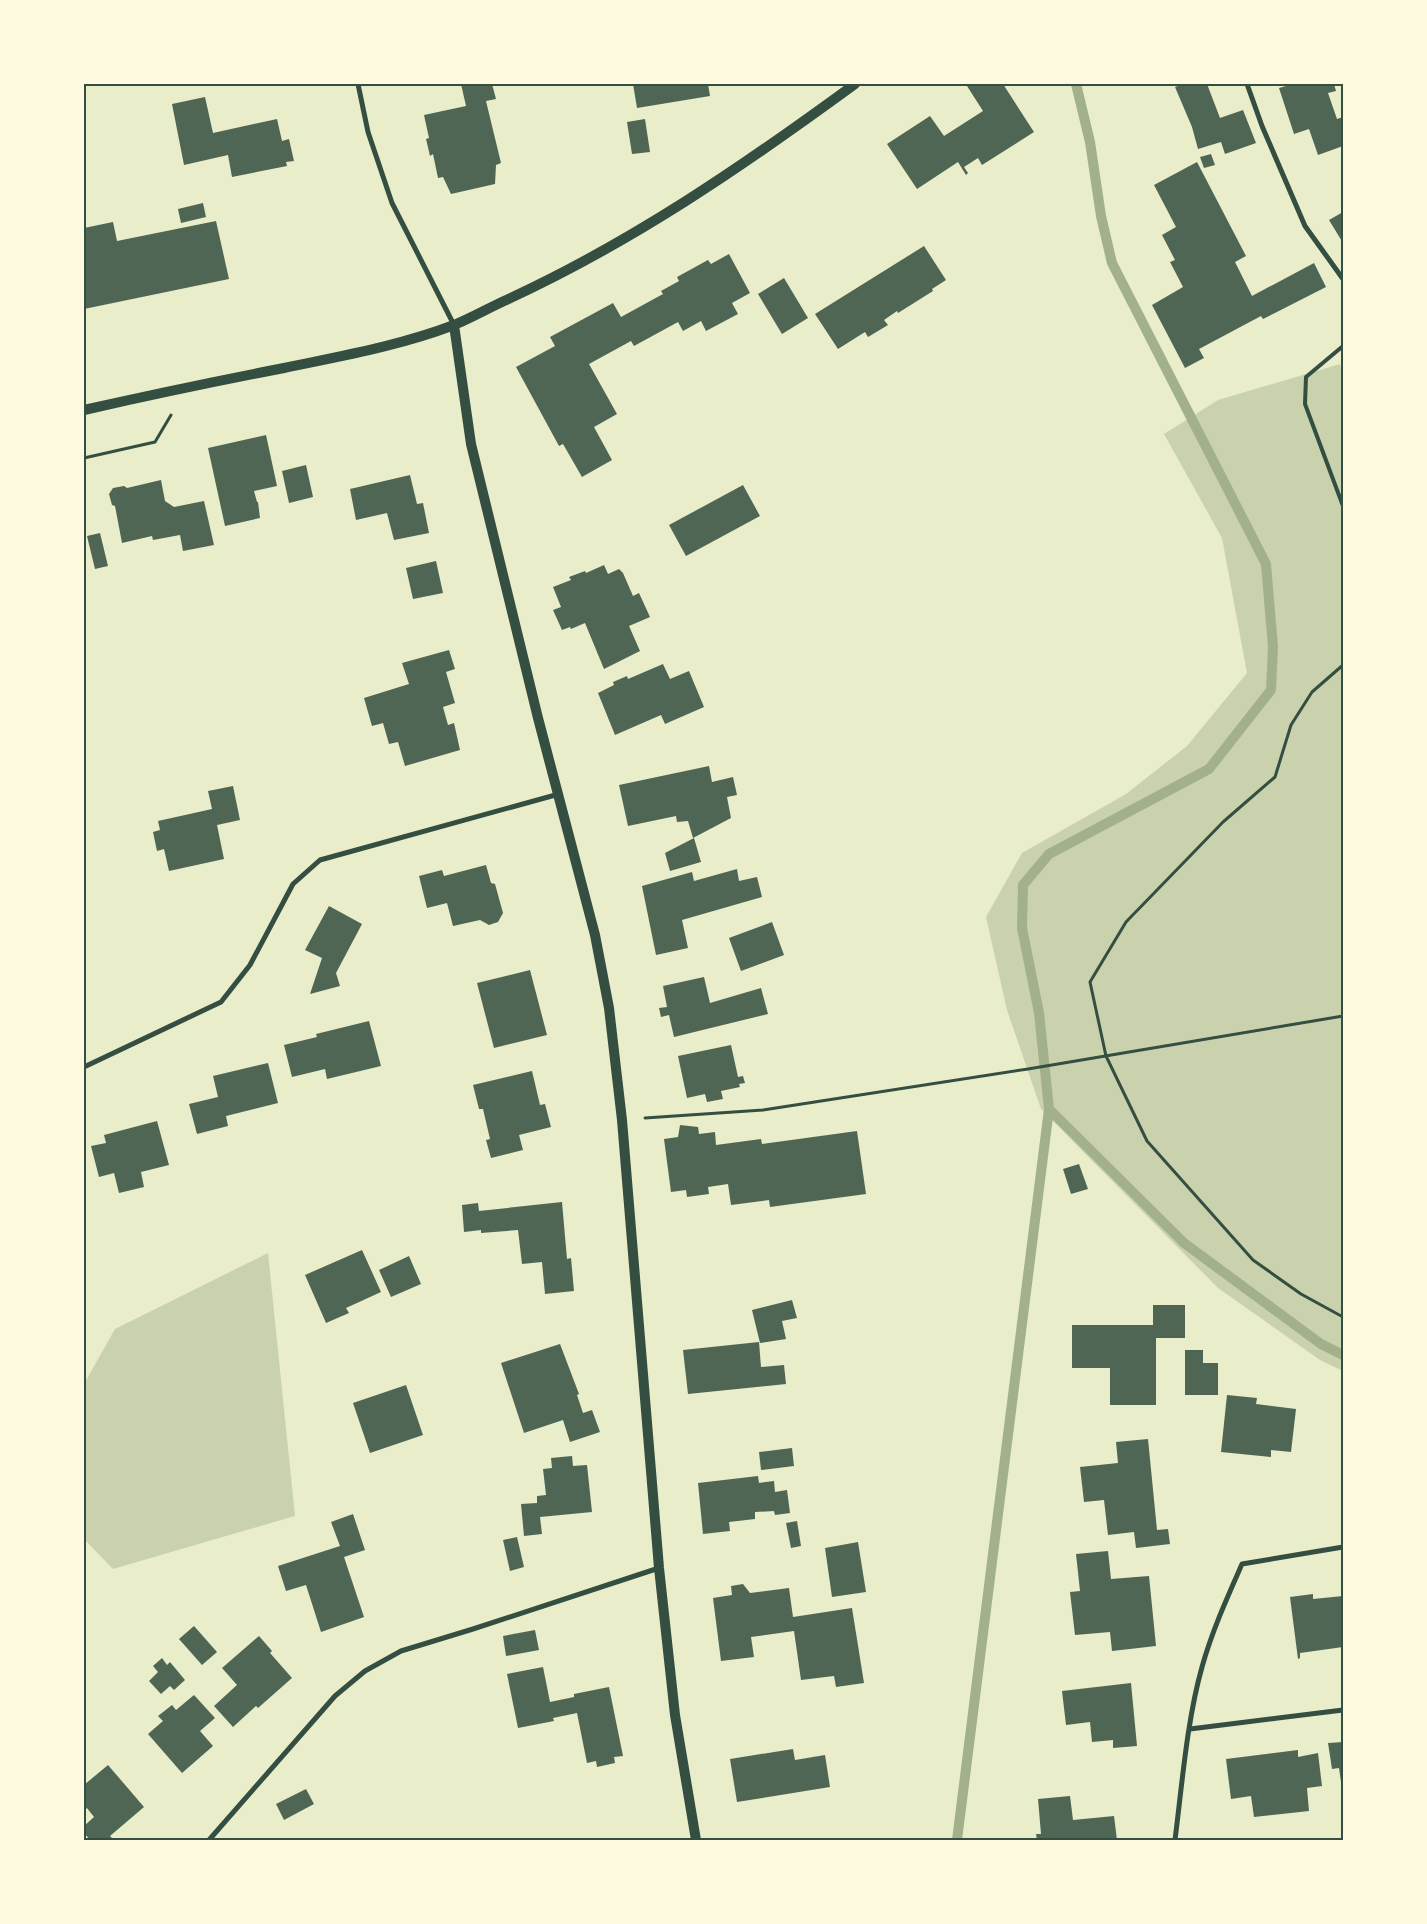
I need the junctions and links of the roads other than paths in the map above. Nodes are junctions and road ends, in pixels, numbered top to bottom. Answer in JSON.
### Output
{"nodes":[{"id":1,"x":358,"y":84,"type":"edge"},
{"id":2,"x":855,"y":84,"type":"edge"},
{"id":3,"x":1247,"y":84,"type":"edge"},
{"id":4,"x":1343,"y":279,"type":"edge"},
{"id":5,"x":454,"y":325,"type":"junction"},
{"id":6,"x":1343,"y":346,"type":"edge"},
{"id":7,"x":84,"y":410,"type":"edge"},
{"id":8,"x":1343,"y":506,"type":"edge"},
{"id":9,"x":559,"y":794,"type":"junction"},
{"id":10,"x":84,"y":1067,"type":"edge"},
{"id":11,"x":1343,"y":1547,"type":"edge"},
{"id":12,"x":659,"y":1568,"type":"junction"},
{"id":13,"x":1343,"y":1710,"type":"edge"},
{"id":14,"x":1190,"y":1729,"type":"junction"},
{"id":15,"x":209,"y":1840,"type":"edge"},
{"id":16,"x":696,"y":1840,"type":"edge"},
{"id":17,"x":1175,"y":1840,"type":"edge"}],
"edges":[{"from":1,"to":5,"type":"street"},
{"from":2,"to":5,"type":"main road"},
{"from":3,"to":4,"type":"street"},
{"from":5,"to":7,"type":"main road"},
{"from":5,"to":9,"type":"main road"},
{"from":6,"to":8,"type":"lane"},
{"from":9,"to":10,"type":"street"},
{"from":9,"to":12,"type":"main road"},
{"from":11,"to":14,"type":"street"},
{"from":12,"to":15,"type":"street"},
{"from":12,"to":16,"type":"main road"},
{"from":13,"to":14,"type":"street"},
{"from":14,"to":17,"type":"street"}]}
